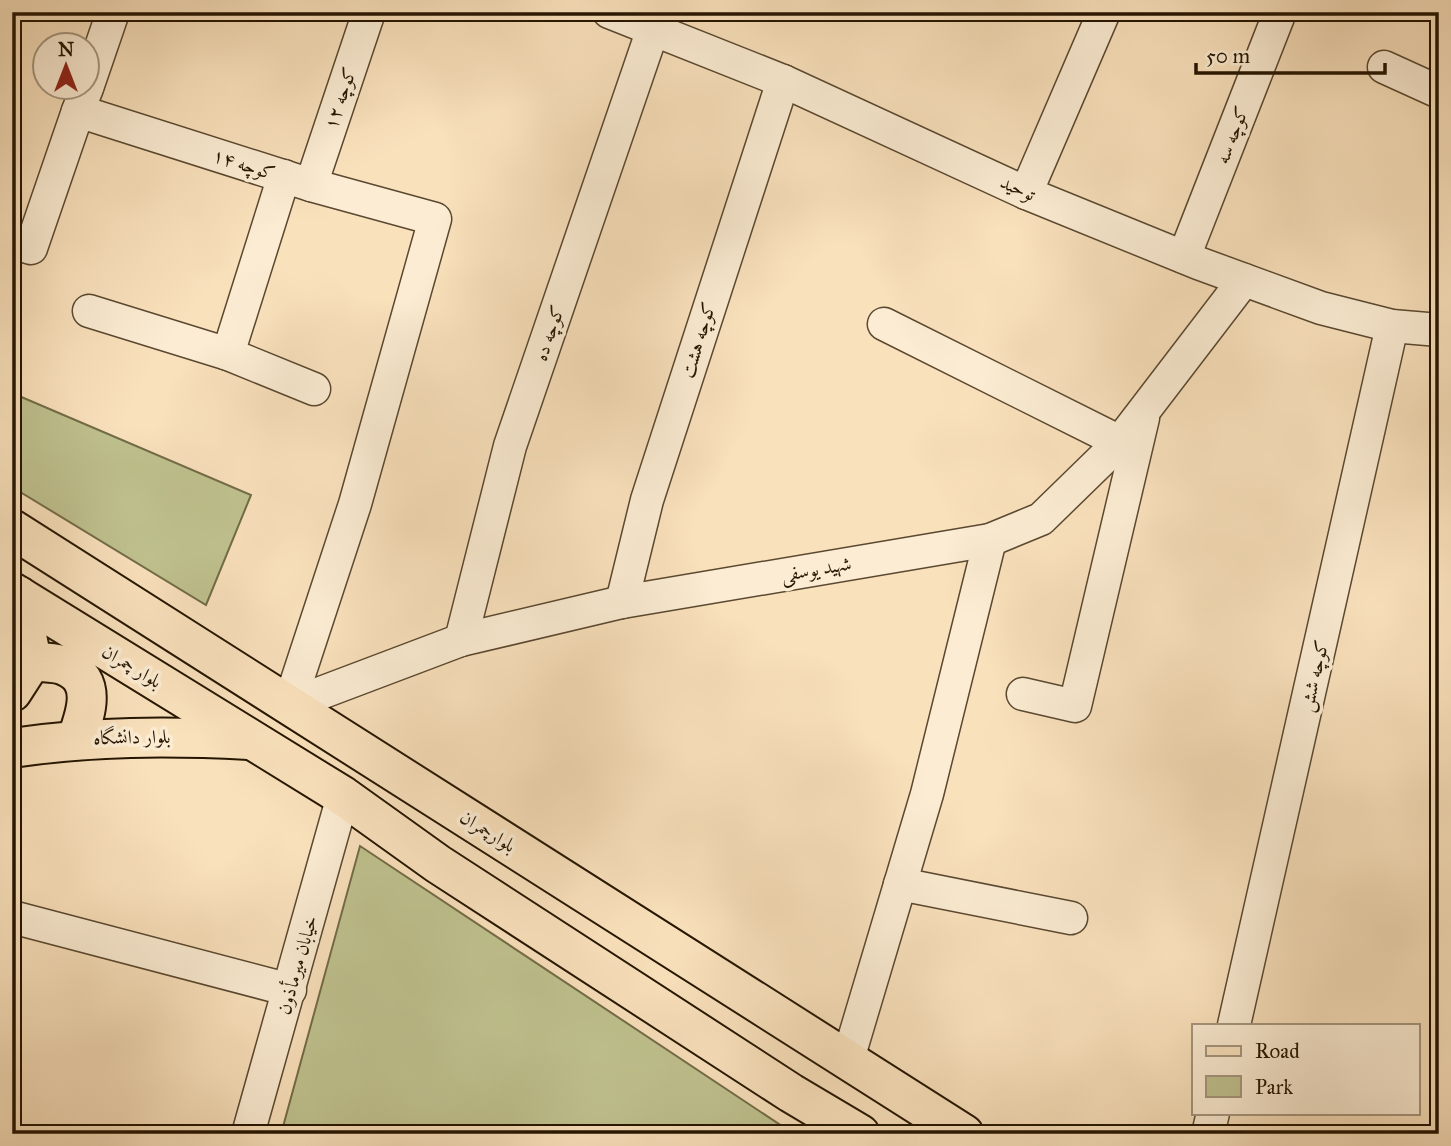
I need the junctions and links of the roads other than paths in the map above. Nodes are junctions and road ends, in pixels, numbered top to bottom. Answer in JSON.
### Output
{"nodes":[{"id":1,"x":113,"y":12,"type":"edge"},
{"id":2,"x":369,"y":12,"type":"edge"},
{"id":3,"x":609,"y":12,"type":"edge"},
{"id":4,"x":1104,"y":12,"type":"edge"},
{"id":5,"x":1280,"y":12,"type":"edge"},
{"id":6,"x":653,"y":30,"type":"junction"},
{"id":7,"x":102,"y":43,"type":"edge"},
{"id":8,"x":1384,"y":67,"type":"dead end"},
{"id":9,"x":783,"y":81,"type":"junction"},
{"id":10,"x":1439,"y":92,"type":"edge"},
{"id":11,"x":82,"y":102,"type":"edge"},
{"id":12,"x":101,"y":102,"type":"edge"},
{"id":13,"x":298,"y":181,"type":"junction"},
{"id":14,"x":1026,"y":193,"type":"junction"},
{"id":15,"x":12,"y":242,"type":"edge"},
{"id":16,"x":1184,"y":257,"type":"junction"},
{"id":17,"x":1244,"y":280,"type":"junction"},
{"id":18,"x":89,"y":312,"type":"dead end"},
{"id":19,"x":884,"y":324,"type":"dead end"},
{"id":20,"x":1392,"y":326,"type":"junction"},
{"id":21,"x":1439,"y":330,"type":"edge"},
{"id":22,"x":228,"y":354,"type":"junction"},
{"id":23,"x":314,"y":389,"type":"dead end"},
{"id":24,"x":1145,"y":409,"type":"junction"},
{"id":25,"x":1120,"y":442,"type":"junction"},
{"id":26,"x":12,"y":529,"type":"edge"},
{"id":27,"x":990,"y":540,"type":"junction"},
{"id":28,"x":15,"y":594,"type":"edge"},
{"id":29,"x":622,"y":602,"type":"junction"},
{"id":30,"x":461,"y":640,"type":"junction"},
{"id":31,"x":22,"y":677,"type":"edge"},
{"id":32,"x":1023,"y":694,"type":"dead end"},
{"id":33,"x":289,"y":705,"type":"junction"},
{"id":34,"x":77,"y":738,"type":"junction"},
{"id":35,"x":251,"y":740,"type":"junction"},
{"id":36,"x":12,"y":748,"type":"edge"},
{"id":37,"x":343,"y":796,"type":"junction"},
{"id":38,"x":900,"y":884,"type":"junction"},
{"id":39,"x":12,"y":918,"type":"edge"},
{"id":40,"x":1071,"y":918,"type":"dead end"},
{"id":41,"x":290,"y":990,"type":"junction"},
{"id":42,"x":1234,"y":1024,"type":"edge"},
{"id":43,"x":848,"y":1059,"type":"junction"},
{"id":44,"x":1213,"y":1114,"type":"edge"},
{"id":45,"x":857,"y":1132,"type":"edge"},
{"id":46,"x":248,"y":1134,"type":"edge"},
{"id":47,"x":964,"y":1134,"type":"edge"},
{"id":48,"x":1208,"y":1134,"type":"edge"}],
"edges":[{"from":1,"to":7,"type":"street"},
{"from":2,"to":13,"type":"street","name":"کوچه ۱۲"},
{"from":3,"to":6,"type":"street","name":"توحید"},
{"from":4,"to":14,"type":"street"},
{"from":5,"to":16,"type":"street","name":"کوچه سه"},
{"from":6,"to":9,"type":"street","name":"توحید"},
{"from":6,"to":30,"type":"street","name":"کوچه ده"},
{"from":8,"to":10,"type":"street"},
{"from":9,"to":14,"type":"street","name":"توحید"},
{"from":9,"to":29,"type":"street","name":"کوچه هشت"},
{"from":11,"to":15,"type":"street"},
{"from":12,"to":13,"type":"street","name":"کوچه ۱۴"},
{"from":13,"to":22,"type":"street","name":"کوچه ۱۲"},
{"from":13,"to":33,"type":"street","name":"کوچه ۱۴"},
{"from":14,"to":16,"type":"street","name":"توحید"},
{"from":16,"to":17,"type":"street","name":"توحید"},
{"from":17,"to":20,"type":"street","name":"توحید"},
{"from":17,"to":24,"type":"street","name":"شهید یوسفی"},
{"from":18,"to":22,"type":"street"},
{"from":19,"to":25,"type":"street"},
{"from":20,"to":21,"type":"street","name":"توحید"},
{"from":20,"to":42,"type":"street","name":"کوچه شش"},
{"from":22,"to":23,"type":"street"},
{"from":24,"to":25,"type":"street","name":"شهید یوسفی"},
{"from":24,"to":32,"type":"street"},
{"from":25,"to":27,"type":"street","name":"شهید یوسفی"},
{"from":26,"to":33,"type":"main road","name":"بلوارچمران"},
{"from":27,"to":29,"type":"street","name":"شهید یوسفی"},
{"from":27,"to":38,"type":"street"},
{"from":28,"to":31,"type":"main road"},
{"from":28,"to":35,"type":"main road","name":"بلوار چمران"},
{"from":29,"to":30,"type":"street","name":"شهید یوسفی"},
{"from":30,"to":33,"type":"street","name":"شهید یوسفی"},
{"from":31,"to":34,"type":"main road"},
{"from":33,"to":43,"type":"main road","name":"بلوارچمران"},
{"from":34,"to":35,"type":"main road","name":"بلوار دانشگاه"},
{"from":34,"to":36,"type":"main road","name":"بلوار دانشگاه"},
{"from":35,"to":37,"type":"main road","name":"بلوار چمران"},
{"from":37,"to":41,"type":"street","name":"خیابان میرمأذون"},
{"from":37,"to":45,"type":"main road","name":"بلوار چمران"},
{"from":38,"to":40,"type":"street"},
{"from":38,"to":43,"type":"street"},
{"from":39,"to":41,"type":"street"},
{"from":41,"to":46,"type":"street","name":"خیابان میرمأذون"},
{"from":43,"to":47,"type":"main road","name":"بلوارچمران"},
{"from":44,"to":48,"type":"street"}]}
